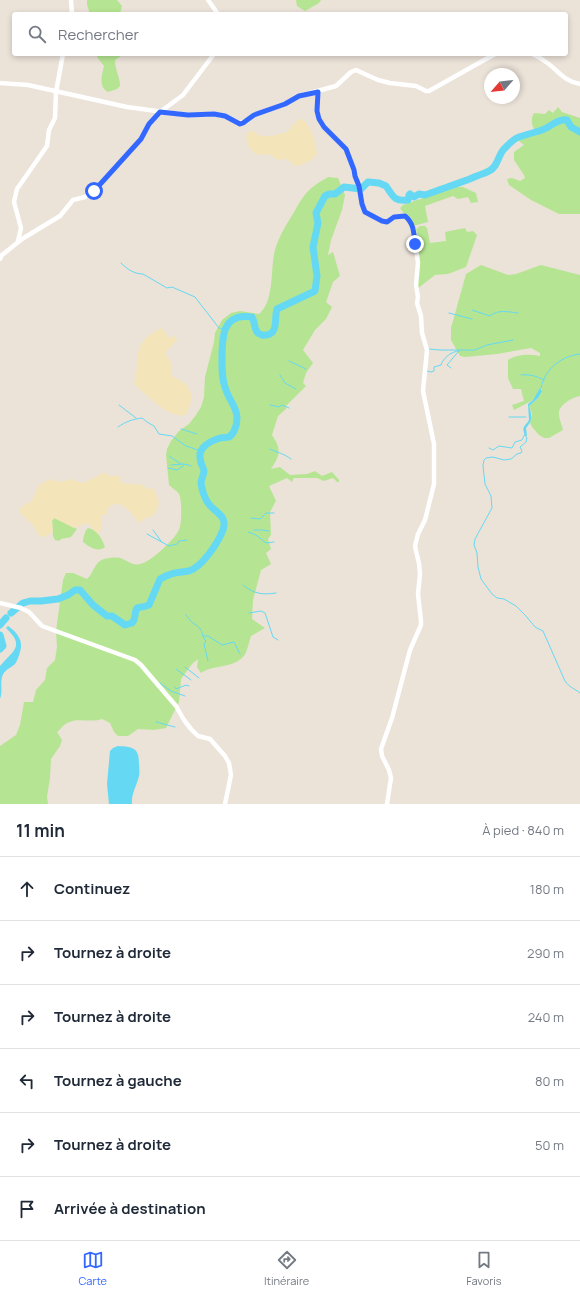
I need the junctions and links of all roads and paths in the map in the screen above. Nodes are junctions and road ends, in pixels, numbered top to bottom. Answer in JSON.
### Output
{"nodes":[{"id":1,"x":71,"y":0,"type":"edge"},
{"id":2,"x":208,"y":0,"type":"edge"},
{"id":3,"x":72,"y":12,"type":"edge"},
{"id":4,"x":217,"y":12,"type":"edge"},
{"id":5,"x":63,"y":56,"type":"edge"},
{"id":6,"x":212,"y":56,"type":"edge"},
{"id":7,"x":491,"y":56,"type":"edge"},
{"id":8,"x":535,"y":56,"type":"edge"},
{"id":9,"x":0,"y":83,"type":"edge"},
{"id":10,"x":580,"y":84,"type":"edge"},
{"id":11,"x":56,"y":92,"type":"junction"},
{"id":12,"x":318,"y":92,"type":"junction"},
{"id":13,"x":160,"y":112,"type":"junction"},
{"id":14,"x":17,"y":243,"type":"junction"},
{"id":15,"x":0,"y":259,"type":"edge"},
{"id":16,"x":0,"y":603,"type":"edge"},
{"id":17,"x":225,"y":804,"type":"edge"},
{"id":18,"x":387,"y":804,"type":"edge"}],
"edges":[{"from":1,"to":3,"type":"street"},
{"from":2,"to":4,"type":"street"},
{"from":5,"to":11,"type":"street"},
{"from":6,"to":13,"type":"street"},
{"from":7,"to":12,"type":"street"},
{"from":8,"to":10,"type":"street"},
{"from":9,"to":11,"type":"street"},
{"from":11,"to":13,"type":"street"},
{"from":11,"to":14,"type":"street"},
{"from":12,"to":13,"type":"street"},
{"from":12,"to":18,"type":"street"},
{"from":13,"to":14,"type":"street"},
{"from":14,"to":15,"type":"street"},
{"from":16,"to":17,"type":"street"}]}
